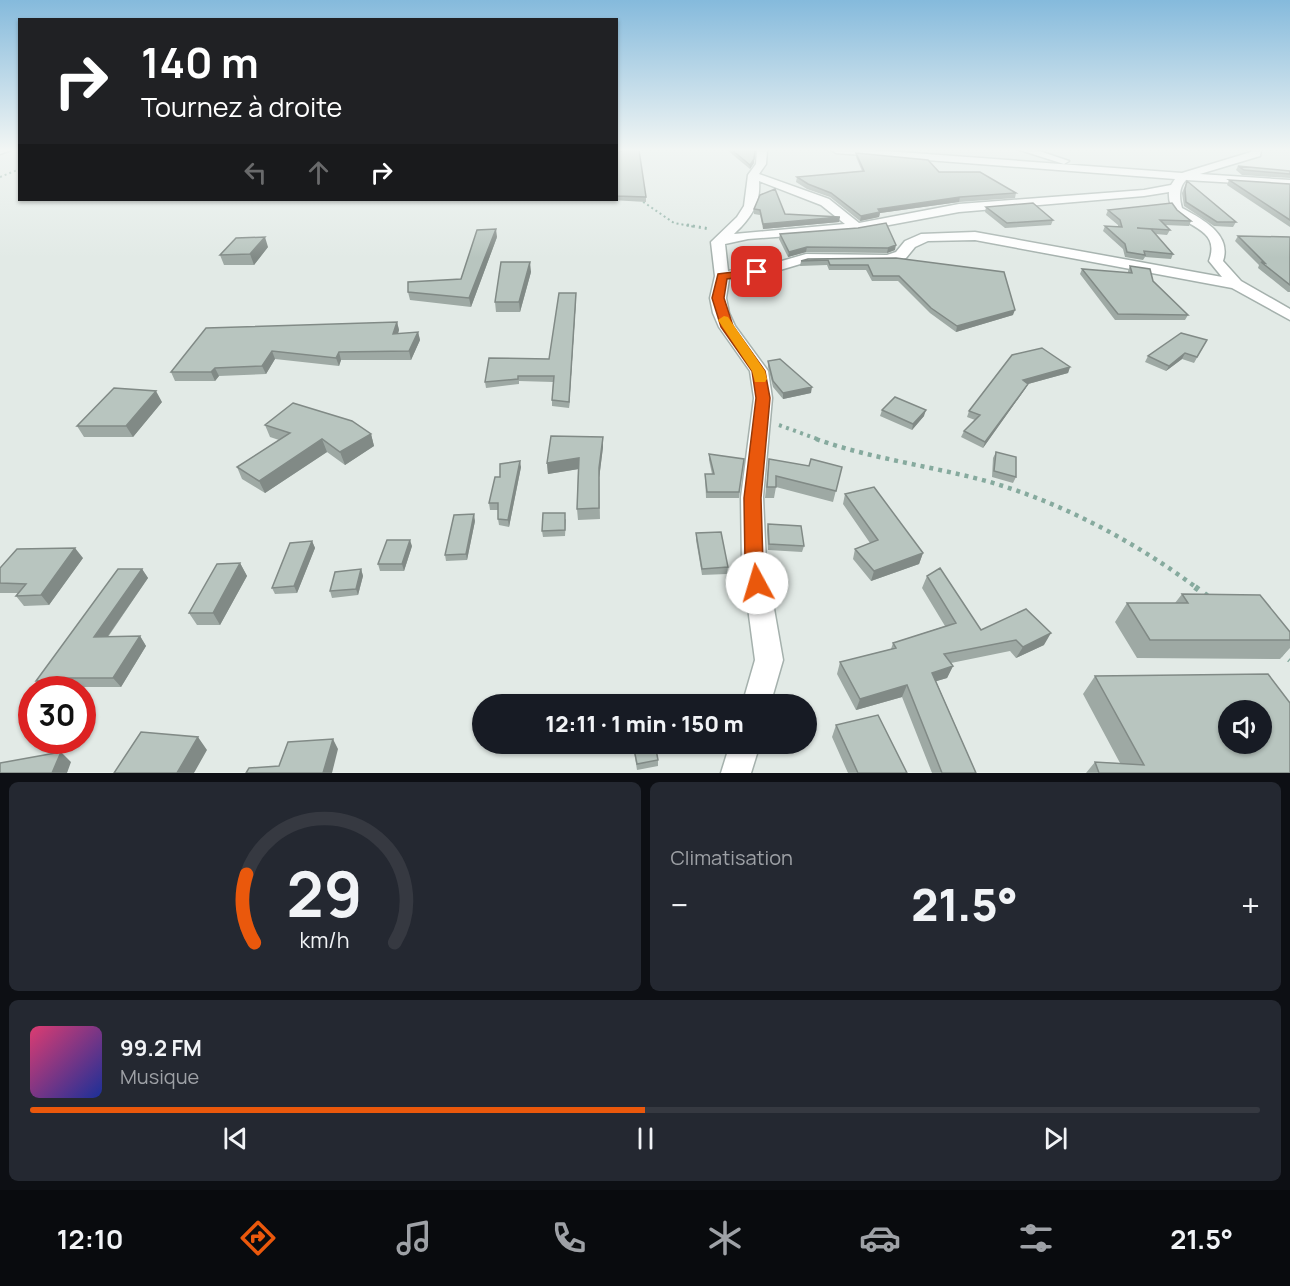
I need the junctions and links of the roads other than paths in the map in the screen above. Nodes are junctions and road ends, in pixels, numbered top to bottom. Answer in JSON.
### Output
{"nodes":[{"id":1,"x":755,"y":186,"type":"edge"},
{"id":2,"x":784,"y":186,"type":"edge"},
{"id":3,"x":1176,"y":187,"type":"joint"},
{"id":4,"x":857,"y":226,"type":"junction"},
{"id":5,"x":724,"y":236,"type":"junction"},
{"id":6,"x":722,"y":276,"type":"junction"},
{"id":7,"x":1236,"y":284,"type":"junction"},
{"id":8,"x":1290,"y":315,"type":"edge"},
{"id":9,"x":759,"y":694,"type":"edge"},
{"id":10,"x":742,"y":754,"type":"edge"},
{"id":11,"x":736,"y":773,"type":"edge"}],
"edges":[{"from":1,"to":5,"type":"street"},
{"from":2,"to":4,"type":"street"},
{"from":3,"to":4,"type":"street"},
{"from":3,"to":7,"type":"street"},
{"from":4,"to":5,"type":"street"},
{"from":5,"to":6,"type":"street"},
{"from":6,"to":7,"type":"street"},
{"from":6,"to":9,"type":"street"},
{"from":7,"to":8,"type":"street"},
{"from":10,"to":11,"type":"street"}]}
